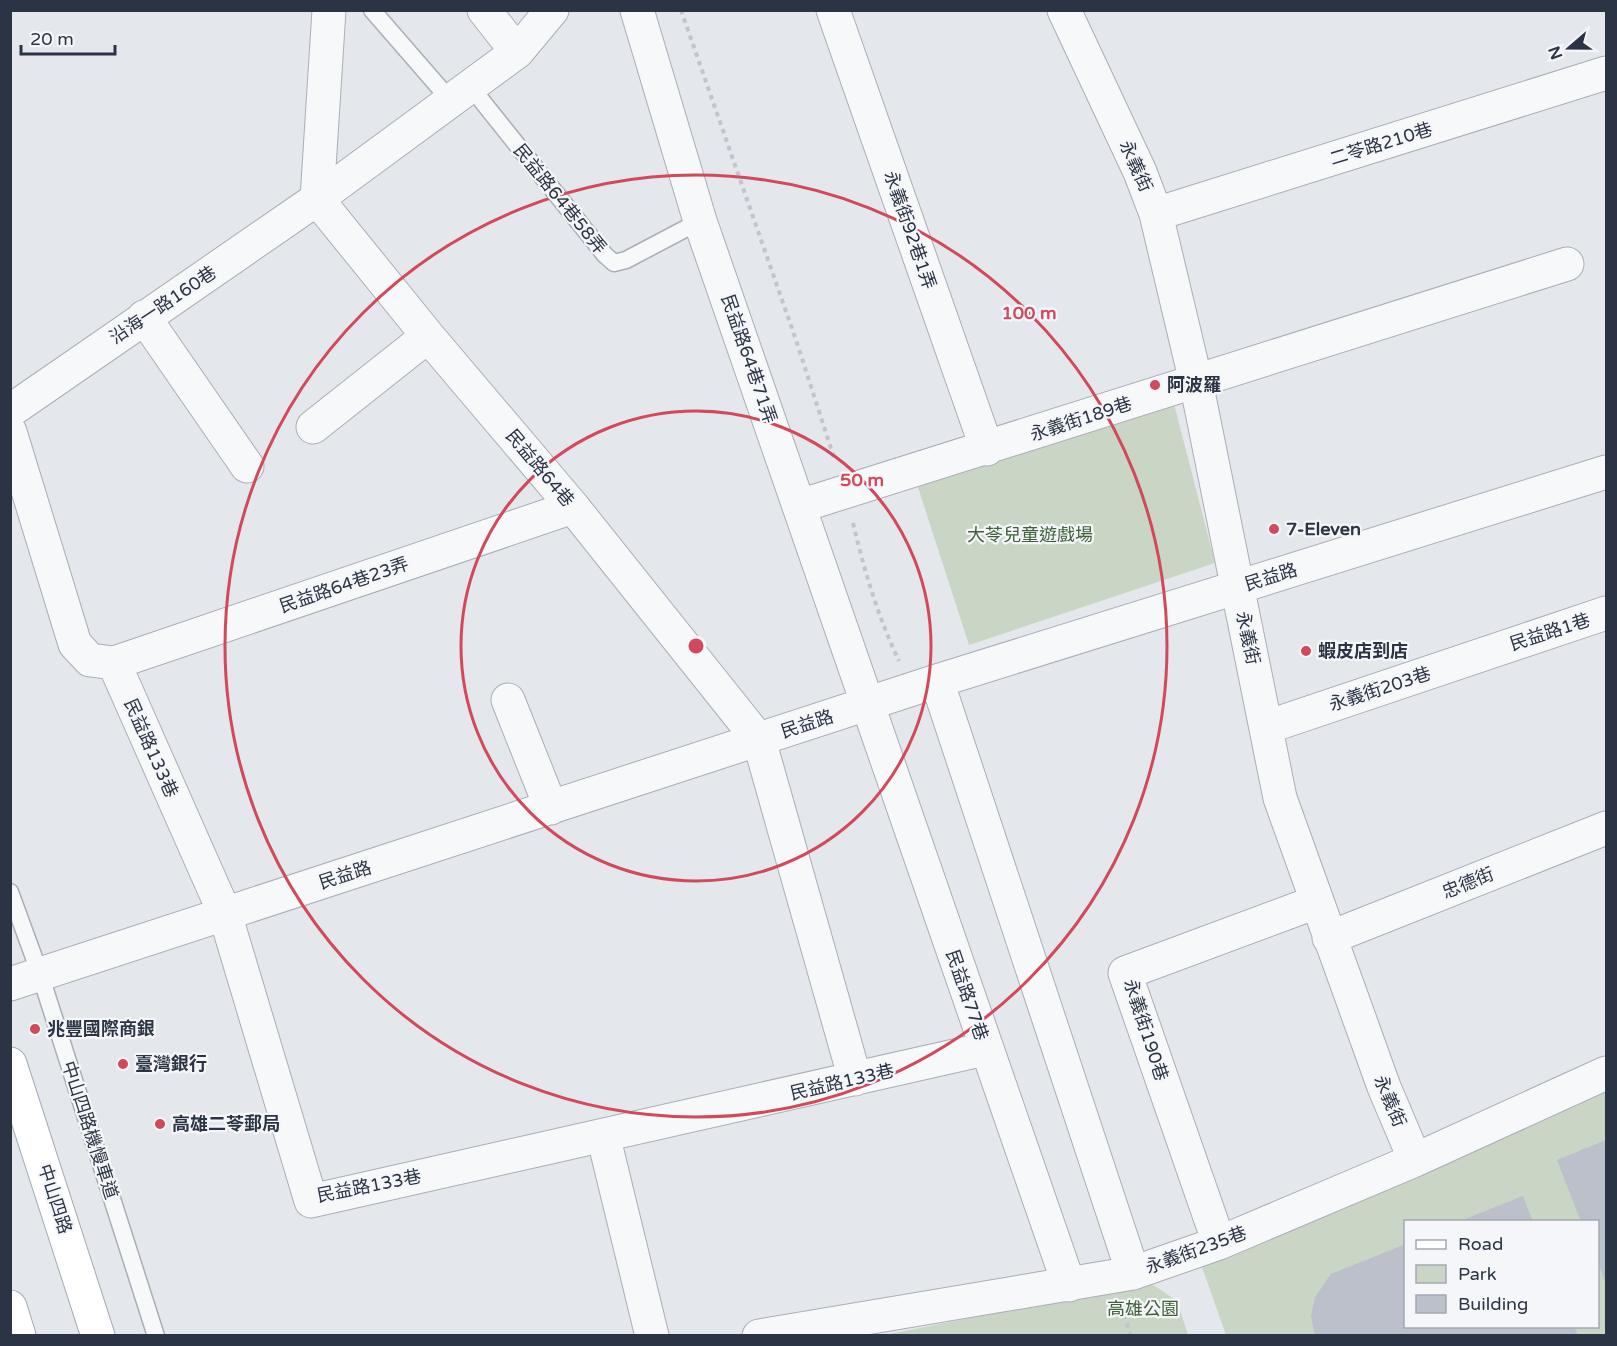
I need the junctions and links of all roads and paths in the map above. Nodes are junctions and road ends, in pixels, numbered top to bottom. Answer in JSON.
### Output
{"nodes":[{"id":1,"x":328,"y":10,"type":"edge"},
{"id":2,"x":372,"y":10,"type":"edge"},
{"id":3,"x":484,"y":10,"type":"edge"},
{"id":4,"x":552,"y":10,"type":"edge"},
{"id":5,"x":637,"y":10,"type":"edge"},
{"id":6,"x":1071,"y":12,"type":"edge"},
{"id":7,"x":843,"y":14,"type":"edge"},
{"id":8,"x":517,"y":52,"type":"junction"},
{"id":9,"x":1606,"y":73,"type":"edge"},
{"id":10,"x":461,"y":94,"type":"junction"},
{"id":11,"x":317,"y":199,"type":"junction"},
{"id":12,"x":1156,"y":214,"type":"junction"},
{"id":13,"x":700,"y":221,"type":"junction"},
{"id":14,"x":1567,"y":264,"type":"dead end"},
{"id":15,"x":144,"y":317,"type":"junction"},
{"id":16,"x":428,"y":336,"type":"junction"},
{"id":17,"x":1196,"y":382,"type":"junction"},
{"id":18,"x":10,"y":411,"type":"edge"},
{"id":19,"x":313,"y":427,"type":"dead end"},
{"id":20,"x":10,"y":432,"type":"edge"},
{"id":21,"x":987,"y":449,"type":"junction"},
{"id":22,"x":248,"y":466,"type":"dead end"},
{"id":23,"x":1606,"y":472,"type":"edge"},
{"id":24,"x":800,"y":506,"type":"junction"},
{"id":25,"x":573,"y":507,"type":"junction"},
{"id":26,"x":1237,"y":588,"type":"junction"},
{"id":27,"x":1606,"y":613,"type":"edge"},
{"id":28,"x":1493,"y":651,"type":"joint"},
{"id":29,"x":114,"y":663,"type":"junction"},
{"id":30,"x":937,"y":681,"type":"junction"},
{"id":31,"x":508,"y":700,"type":"dead end"},
{"id":32,"x":869,"y":704,"type":"junction"},
{"id":33,"x":1267,"y":727,"type":"junction"},
{"id":34,"x":759,"y":740,"type":"junction"},
{"id":35,"x":551,"y":808,"type":"junction"},
{"id":36,"x":1606,"y":828,"type":"edge"},
{"id":37,"x":10,"y":892,"type":"edge"},
{"id":38,"x":1316,"y":902,"type":"junction"},
{"id":39,"x":225,"y":914,"type":"junction"},
{"id":40,"x":1329,"y":938,"type":"junction"},
{"id":41,"x":25,"y":979,"type":"edge"},
{"id":42,"x":985,"y":1049,"type":"junction"},
{"id":43,"x":10,"y":1064,"type":"edge"},
{"id":44,"x":1606,"y":1073,"type":"edge"},
{"id":45,"x":855,"y":1079,"type":"junction"},
{"id":46,"x":603,"y":1136,"type":"junction"},
{"id":47,"x":1415,"y":1160,"type":"junction"},
{"id":48,"x":1219,"y":1243,"type":"junction"},
{"id":49,"x":1133,"y":1273,"type":"junction"},
{"id":50,"x":1069,"y":1285,"type":"junction"},
{"id":51,"x":10,"y":1307,"type":"edge"},
{"id":52,"x":19,"y":1335,"type":"edge"},
{"id":53,"x":98,"y":1335,"type":"edge"},
{"id":54,"x":156,"y":1335,"type":"edge"},
{"id":55,"x":652,"y":1335,"type":"edge"},
{"id":56,"x":759,"y":1335,"type":"edge"}],
"edges":[{"from":1,"to":11,"type":"street"},
{"from":2,"to":10,"type":"lane"},
{"from":3,"to":8,"type":"street"},
{"from":4,"to":8,"type":"street"},
{"from":5,"to":13,"type":"street","name":"民益路64巷71弄"},
{"from":6,"to":12,"type":"street","name":"永義街"},
{"from":7,"to":21,"type":"street","name":"永義街92巷1弄"},
{"from":8,"to":10,"type":"street"},
{"from":9,"to":12,"type":"street","name":"二苓路210巷"},
{"from":10,"to":11,"type":"street"},
{"from":10,"to":13,"type":"lane","name":"民益路64巷58弄"},
{"from":11,"to":15,"type":"street","name":"沿海一路160巷"},
{"from":11,"to":16,"type":"street","name":"民益路64巷"},
{"from":12,"to":17,"type":"street","name":"永義街"},
{"from":13,"to":24,"type":"street","name":"民益路64巷71弄"},
{"from":14,"to":17,"type":"street","name":"永義街189巷"},
{"from":15,"to":18,"type":"street","name":"沿海一路160巷"},
{"from":15,"to":22,"type":"street"},
{"from":16,"to":19,"type":"street"},
{"from":16,"to":25,"type":"street","name":"民益路64巷"},
{"from":17,"to":21,"type":"street","name":"永義街189巷"},
{"from":17,"to":26,"type":"street","name":"永義街"},
{"from":20,"to":29,"type":"street"},
{"from":21,"to":24,"type":"street","name":"永義街189巷"},
{"from":23,"to":26,"type":"street","name":"民益路"},
{"from":24,"to":32,"type":"street","name":"民益路64巷71弄"},
{"from":25,"to":29,"type":"street","name":"民益路64巷23弄"},
{"from":25,"to":34,"type":"street","name":"民益路64巷"},
{"from":26,"to":30,"type":"street","name":"民益路"},
{"from":26,"to":33,"type":"street","name":"永義街"},
{"from":27,"to":28,"type":"street","name":"民益路1巷"},
{"from":28,"to":33,"type":"street","name":"永義街203巷"},
{"from":29,"to":39,"type":"street","name":"民益路133巷"},
{"from":30,"to":32,"type":"street","name":"民益路"},
{"from":30,"to":49,"type":"street"},
{"from":31,"to":35,"type":"street"},
{"from":32,"to":34,"type":"street","name":"民益路"},
{"from":32,"to":42,"type":"street","name":"民益路77巷"},
{"from":33,"to":38,"type":"street","name":"永義街"},
{"from":34,"to":35,"type":"street","name":"民益路"},
{"from":34,"to":45,"type":"street"},
{"from":35,"to":39,"type":"street","name":"民益路"},
{"from":36,"to":40,"type":"street","name":"忠德街"},
{"from":37,"to":41,"type":"lane","name":"中山四路機慢車道"},
{"from":38,"to":40,"type":"street","name":"永義街"},
{"from":38,"to":48,"type":"street","name":"永義街190巷"},
{"from":39,"to":41,"type":"street","name":"民益路"},
{"from":39,"to":46,"type":"street","name":"民益路133巷"},
{"from":40,"to":47,"type":"street","name":"永義街"},
{"from":41,"to":54,"type":"lane","name":"中山四路機慢車道"},
{"from":42,"to":45,"type":"street","name":"民益路133巷"},
{"from":42,"to":50,"type":"street","name":"民益路77巷"},
{"from":43,"to":53,"type":"main road","name":"中山四路"},
{"from":44,"to":47,"type":"street","name":"永義街235巷"},
{"from":45,"to":46,"type":"street","name":"民益路133巷"},
{"from":46,"to":55,"type":"street"},
{"from":47,"to":48,"type":"street","name":"永義街235巷"},
{"from":48,"to":49,"type":"street","name":"永義街235巷"},
{"from":49,"to":50,"type":"street","name":"永義街235巷"},
{"from":50,"to":56,"type":"street","name":"永義街235巷"},
{"from":51,"to":52,"type":"main road"}]}
